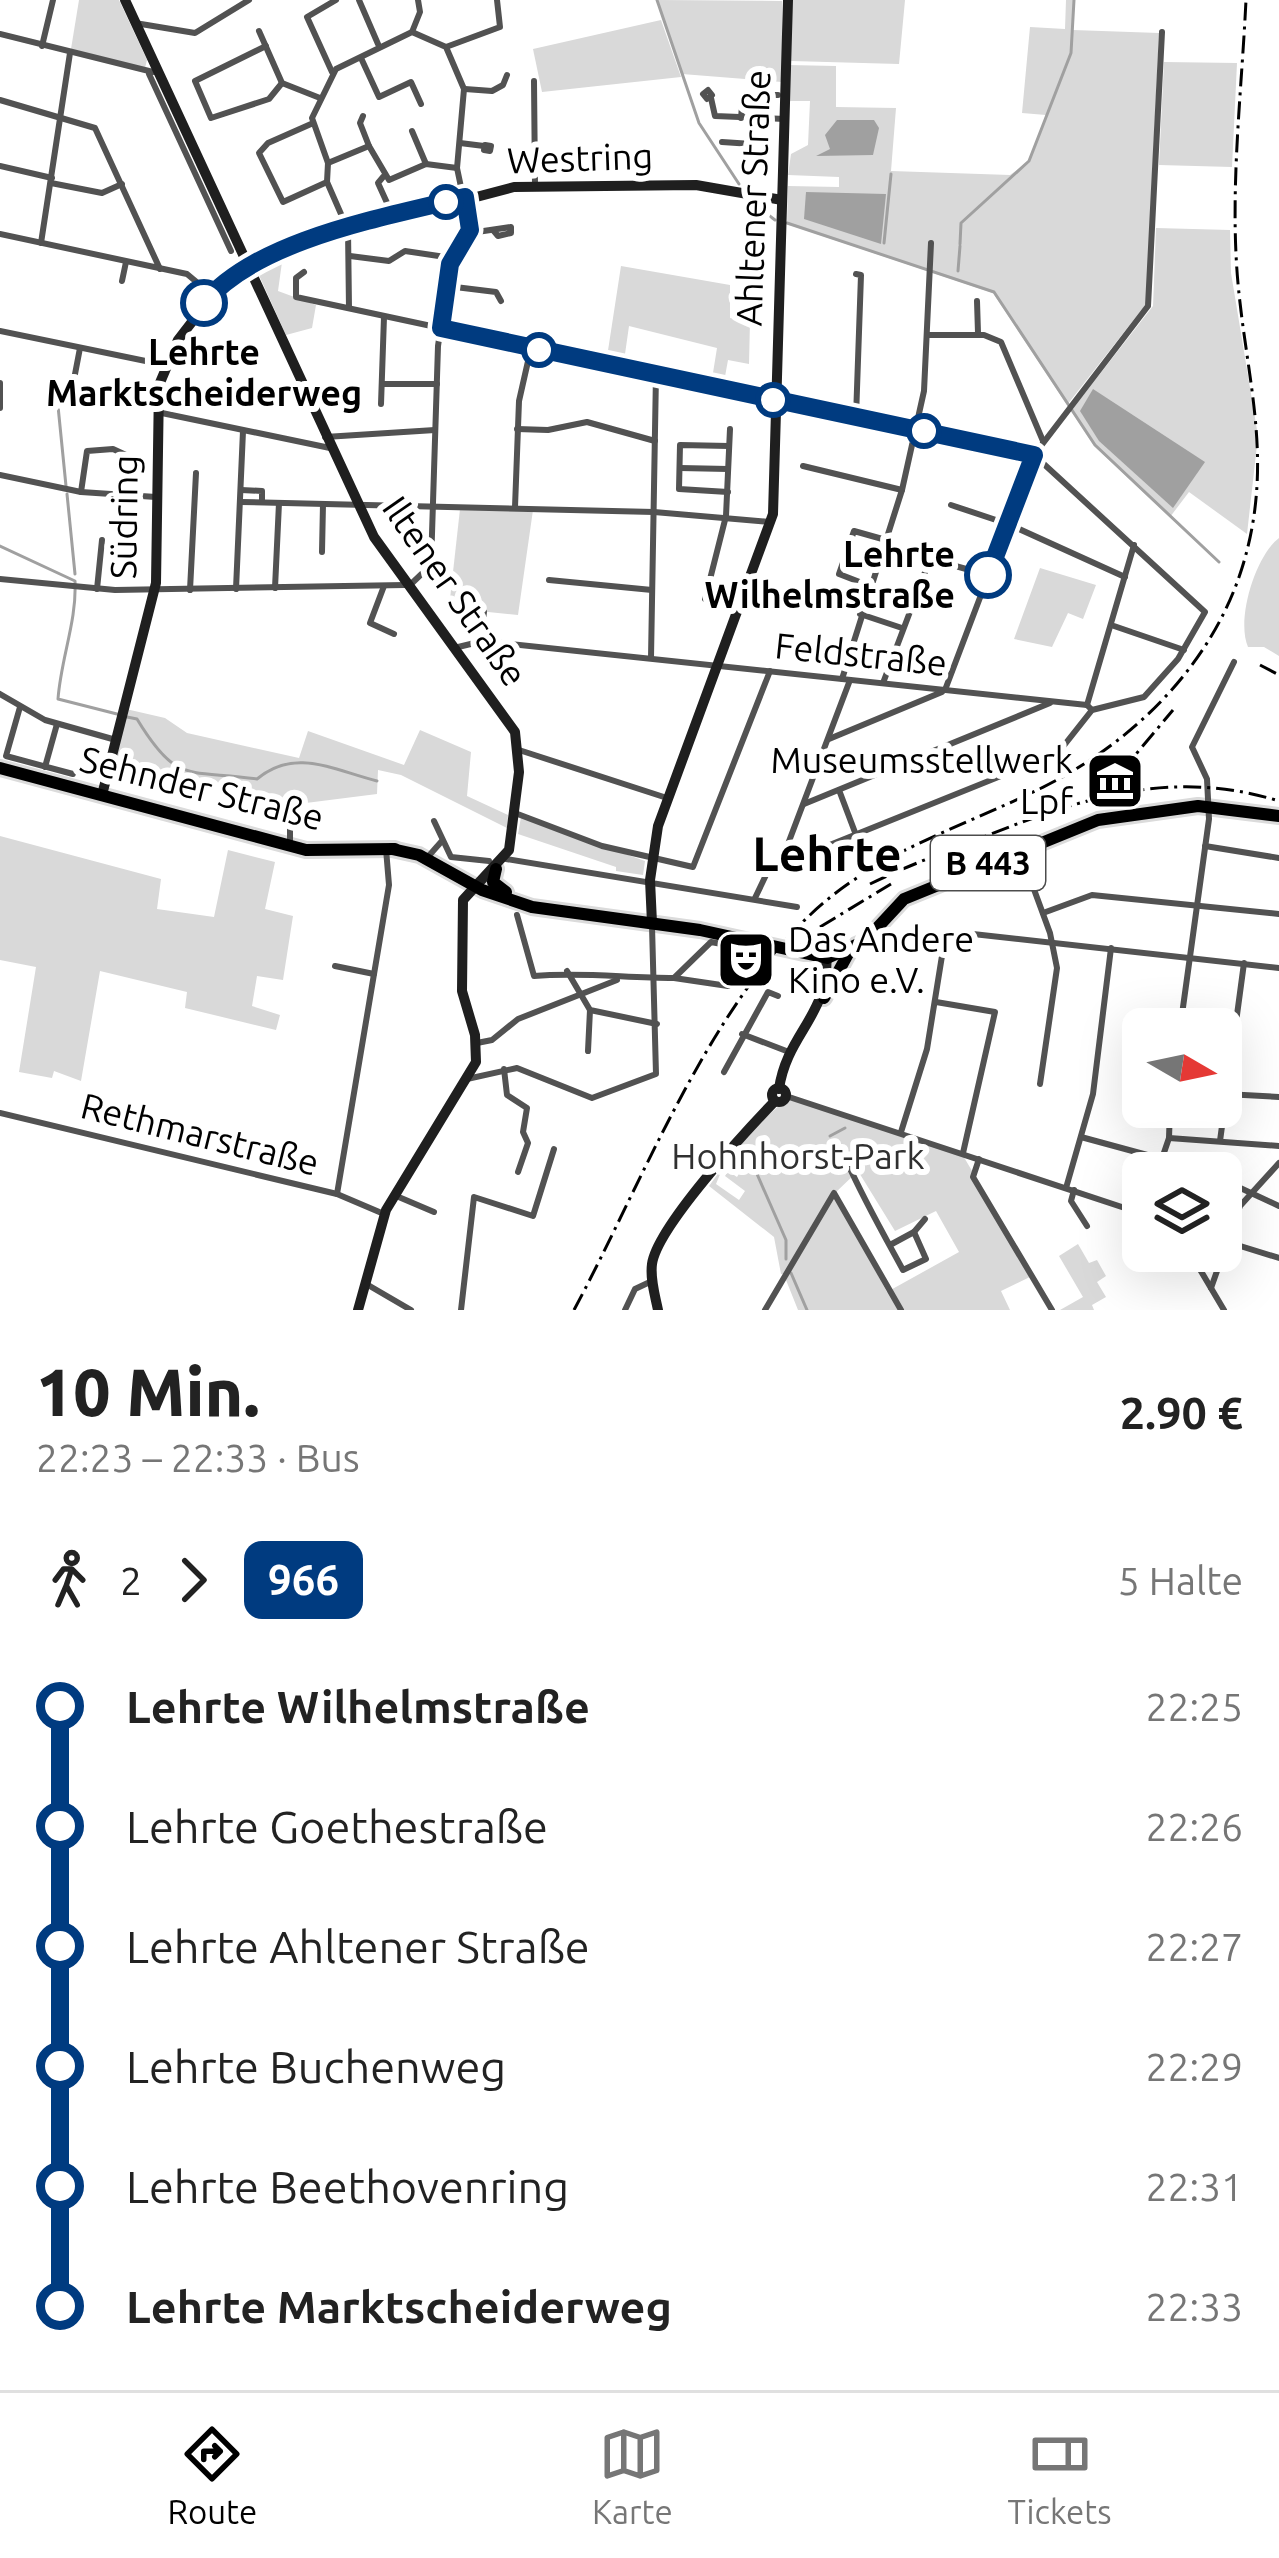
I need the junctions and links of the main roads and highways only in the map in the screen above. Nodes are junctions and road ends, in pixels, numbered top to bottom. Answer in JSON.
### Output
{"nodes":[{"id":1,"x":0,"y":768,"type":"edge"},
{"id":2,"x":1279,"y":816,"type":"edge"},
{"id":3,"x":497,"y":863,"type":"road end"},
{"id":4,"x":474,"y":883,"type":"junction"},
{"id":5,"x":506,"y":892,"type":"junction"},
{"id":6,"x":651,"y":920,"type":"junction"},
{"id":7,"x":892,"y":920,"type":"junction"},
{"id":8,"x":854,"y":950,"type":"junction"},
{"id":9,"x":826,"y":955,"type":"junction"},
{"id":10,"x":824,"y":998,"type":"road end"}],
"edges":[{"from":1,"to":4,"type":"main road","name":"Sehnder Straße","number":"B 443"},
{"from":2,"to":7,"type":"main road","number":"B 443"},
{"from":3,"to":5,"type":"main road"},
{"from":4,"to":5,"type":"main road","number":"B 443"},
{"from":4,"to":6,"type":"main road","number":"B 443"},
{"from":5,"to":6,"type":"main road","number":"B 443"},
{"from":6,"to":9,"type":"main road","number":"B 443"},
{"from":7,"to":8,"type":"main road","number":"B 443"},
{"from":7,"to":9,"type":"main road","number":"B 443"},
{"from":8,"to":9,"type":"main road","number":"B 443"},
{"from":8,"to":10,"type":"main road"}]}
